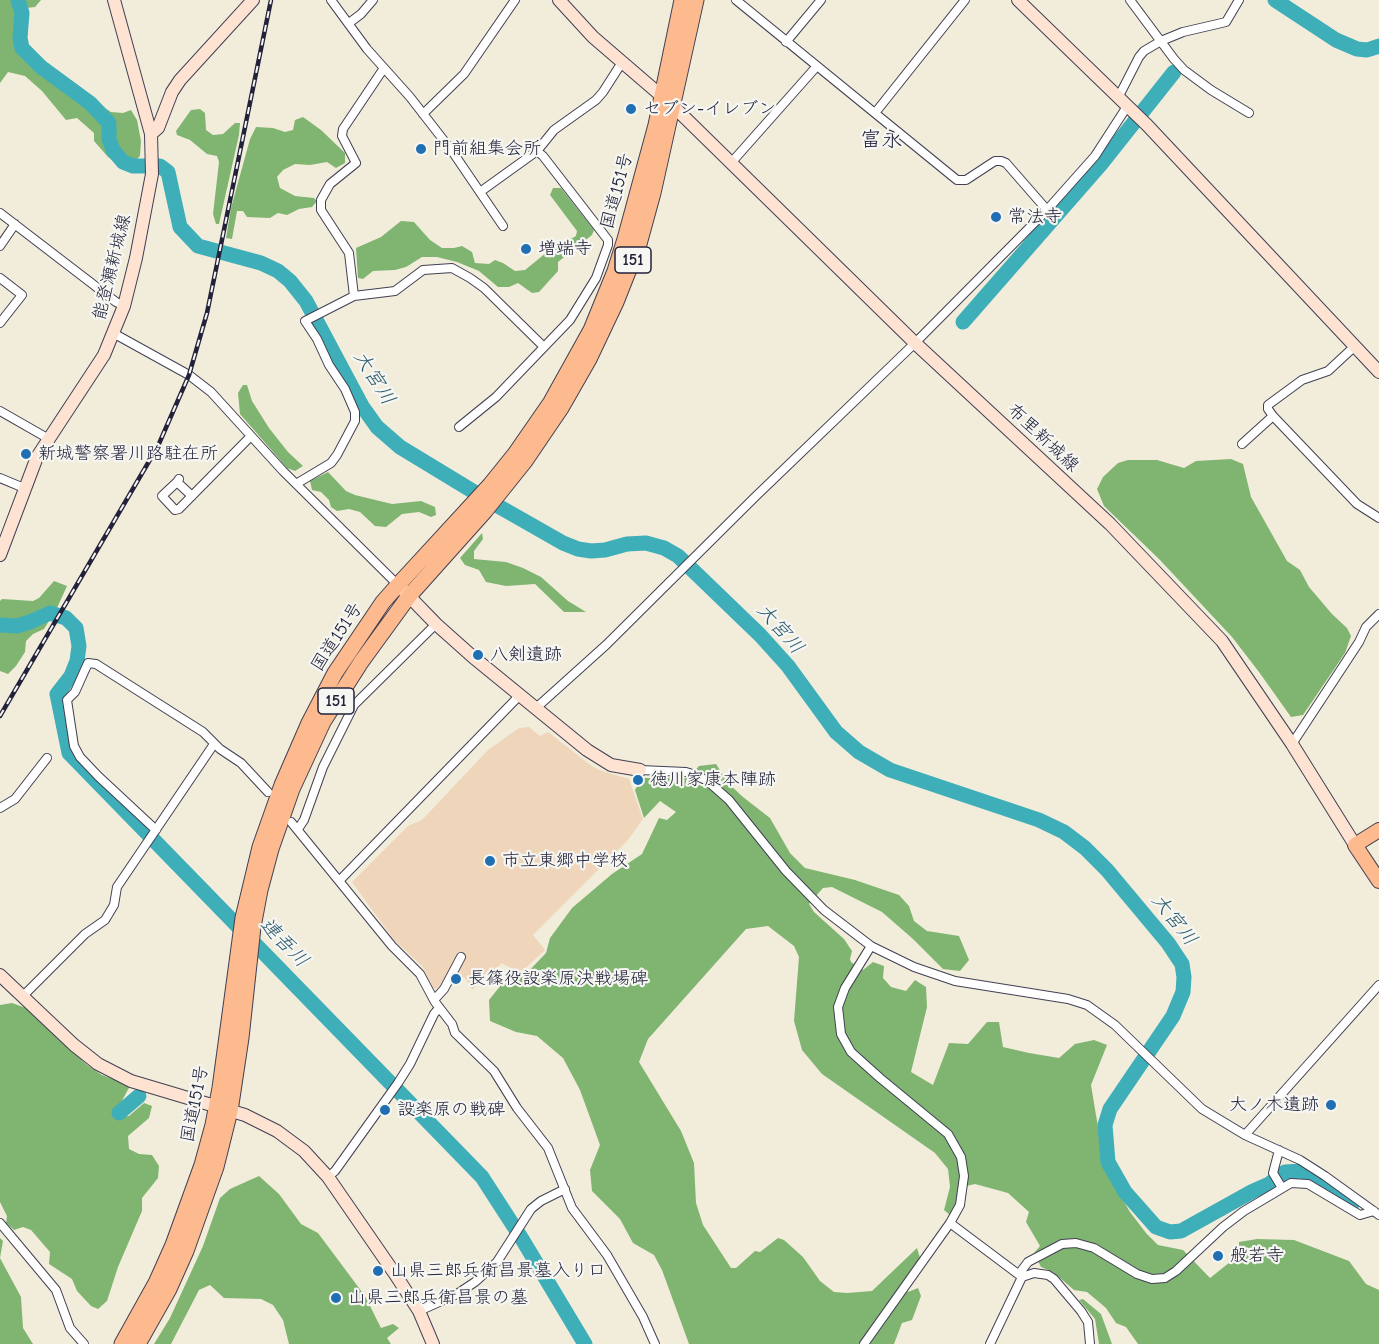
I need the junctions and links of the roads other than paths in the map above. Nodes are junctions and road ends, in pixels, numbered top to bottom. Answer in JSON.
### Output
{"nodes":[{"id":1,"x":114,"y":0,"type":"edge"},
{"id":2,"x":253,"y":0,"type":"edge"},
{"id":3,"x":331,"y":0,"type":"edge"},
{"id":4,"x":373,"y":0,"type":"edge"},
{"id":5,"x":515,"y":0,"type":"edge"},
{"id":6,"x":559,"y":0,"type":"edge"},
{"id":7,"x":682,"y":0,"type":"edge"},
{"id":8,"x":696,"y":0,"type":"edge"},
{"id":9,"x":736,"y":0,"type":"edge"},
{"id":10,"x":821,"y":0,"type":"edge"},
{"id":11,"x":965,"y":0,"type":"edge"},
{"id":12,"x":1018,"y":0,"type":"edge"},
{"id":13,"x":1130,"y":0,"type":"edge"},
{"id":14,"x":1239,"y":0,"type":"edge"},
{"id":15,"x":349,"y":23,"type":"junction"},
{"id":16,"x":1161,"y":41,"type":"junction"},
{"id":17,"x":786,"y":42,"type":"junction"},
{"id":18,"x":624,"y":63,"type":"junction"},
{"id":19,"x":817,"y":66,"type":"junction"},
{"id":20,"x":384,"y":68,"type":"junction"},
{"id":21,"x":667,"y":100,"type":"junction"},
{"id":22,"x":1127,"y":105,"type":"junction"},
{"id":23,"x":874,"y":113,"type":"junction"},
{"id":24,"x":1249,"y":113,"type":"dead end"},
{"id":25,"x":423,"y":114,"type":"junction"},
{"id":26,"x":151,"y":134,"type":"junction"},
{"id":27,"x":537,"y":151,"type":"junction"},
{"id":28,"x":731,"y":163,"type":"junction"},
{"id":29,"x":480,"y":192,"type":"junction"},
{"id":30,"x":1047,"y":210,"type":"junction"},
{"id":31,"x":0,"y":213,"type":"edge"},
{"id":32,"x":15,"y":224,"type":"junction"},
{"id":33,"x":503,"y":226,"type":"dead end"},
{"id":34,"x":0,"y":246,"type":"edge"},
{"id":35,"x":0,"y":278,"type":"edge"},
{"id":36,"x":354,"y":296,"type":"junction"},
{"id":37,"x":124,"y":306,"type":"junction"},
{"id":38,"x":0,"y":323,"type":"edge"},
{"id":39,"x":113,"y":333,"type":"junction"},
{"id":40,"x":915,"y":343,"type":"junction"},
{"id":41,"x":1355,"y":346,"type":"junction"},
{"id":42,"x":544,"y":347,"type":"junction"},
{"id":43,"x":1379,"y":372,"type":"edge"},
{"id":44,"x":0,"y":411,"type":"edge"},
{"id":45,"x":1274,"y":416,"type":"junction"},
{"id":46,"x":459,"y":427,"type":"dead end"},
{"id":47,"x":251,"y":436,"type":"junction"},
{"id":48,"x":49,"y":439,"type":"junction"},
{"id":49,"x":1242,"y":444,"type":"dead end"},
{"id":50,"x":0,"y":478,"type":"edge"},
{"id":51,"x":296,"y":484,"type":"junction"},
{"id":52,"x":24,"y":488,"type":"junction"},
{"id":53,"x":192,"y":496,"type":"junction"},
{"id":54,"x":478,"y":507,"type":"junction"},
{"id":55,"x":1379,"y":518,"type":"edge"},
{"id":56,"x":0,"y":555,"type":"edge"},
{"id":57,"x":398,"y":585,"type":"junction"},
{"id":58,"x":409,"y":596,"type":"junction"},
{"id":59,"x":1379,"y":614,"type":"edge"},
{"id":60,"x":436,"y":624,"type":"junction"},
{"id":61,"x":520,"y":695,"type":"junction"},
{"id":62,"x":536,"y":708,"type":"junction"},
{"id":63,"x":214,"y":744,"type":"junction"},
{"id":64,"x":1292,"y":744,"type":"junction"},
{"id":65,"x":47,"y":758,"type":"dead end"},
{"id":66,"x":640,"y":770,"type":"joint"},
{"id":67,"x":268,"y":792,"type":"dead end"},
{"id":68,"x":0,"y":808,"type":"edge"},
{"id":69,"x":291,"y":822,"type":"dead end"},
{"id":70,"x":298,"y":829,"type":"junction"},
{"id":71,"x":1379,"y":830,"type":"edge"},
{"id":72,"x":155,"y":831,"type":"junction"},
{"id":73,"x":1355,"y":845,"type":"junction"},
{"id":74,"x":340,"y":880,"type":"junction"},
{"id":75,"x":1379,"y":881,"type":"edge"},
{"id":76,"x":248,"y":922,"type":"junction"},
{"id":77,"x":871,"y":946,"type":"junction"},
{"id":78,"x":461,"y":957,"type":"dead end"},
{"id":79,"x":0,"y":975,"type":"edge"},
{"id":80,"x":1379,"y":985,"type":"edge"},
{"id":81,"x":23,"y":996,"type":"junction"},
{"id":82,"x":434,"y":1000,"type":"junction"},
{"id":83,"x":439,"y":1008,"type":"junction"},
{"id":84,"x":223,"y":1108,"type":"junction"},
{"id":85,"x":1245,"y":1135,"type":"junction"},
{"id":86,"x":1279,"y":1150,"type":"junction"},
{"id":87,"x":328,"y":1177,"type":"junction"},
{"id":88,"x":1281,"y":1186,"type":"junction"},
{"id":89,"x":565,"y":1189,"type":"junction"},
{"id":90,"x":1376,"y":1213,"type":"edge"},
{"id":91,"x":0,"y":1223,"type":"edge"},
{"id":92,"x":950,"y":1223,"type":"junction"},
{"id":93,"x":1021,"y":1275,"type":"junction"},
{"id":94,"x":419,"y":1311,"type":"junction"},
{"id":95,"x":84,"y":1344,"type":"edge"},
{"id":96,"x":122,"y":1344,"type":"edge"},
{"id":97,"x":138,"y":1344,"type":"edge"},
{"id":98,"x":434,"y":1344,"type":"edge"},
{"id":99,"x":655,"y":1344,"type":"edge"},
{"id":100,"x":864,"y":1344,"type":"edge"},
{"id":101,"x":990,"y":1344,"type":"edge"},
{"id":102,"x":1090,"y":1344,"type":"edge"}],
"edges":[{"from":1,"to":26,"type":"street","name":"能登瀬新城線"},
{"from":2,"to":26,"type":"street"},
{"from":3,"to":15,"type":"street"},
{"from":4,"to":15,"type":"street"},
{"from":5,"to":25,"type":"street"},
{"from":6,"to":18,"type":"street","name":"布里新城線"},
{"from":7,"to":21,"type":"highway","name":"国道151号","number":"151"},
{"from":8,"to":21,"type":"highway","name":"国道151号","number":"151"},
{"from":9,"to":17,"type":"street"},
{"from":10,"to":17,"type":"street"},
{"from":11,"to":23,"type":"street"},
{"from":12,"to":22,"type":"street"},
{"from":13,"to":16,"type":"street"},
{"from":14,"to":16,"type":"street"},
{"from":15,"to":20,"type":"street"},
{"from":16,"to":22,"type":"street"},
{"from":16,"to":24,"type":"street"},
{"from":17,"to":19,"type":"street"},
{"from":18,"to":21,"type":"street","name":"布里新城線"},
{"from":18,"to":27,"type":"street"},
{"from":19,"to":23,"type":"street"},
{"from":19,"to":28,"type":"street"},
{"from":20,"to":25,"type":"street"},
{"from":20,"to":36,"type":"street"},
{"from":21,"to":28,"type":"street","name":"布里新城線"},
{"from":21,"to":54,"type":"highway","name":"国道151号","number":"151"},
{"from":22,"to":30,"type":"street"},
{"from":22,"to":41,"type":"street"},
{"from":23,"to":30,"type":"street"},
{"from":25,"to":29,"type":"street"},
{"from":26,"to":37,"type":"street","name":"能登瀬新城線"},
{"from":27,"to":29,"type":"street"},
{"from":27,"to":42,"type":"street"},
{"from":28,"to":40,"type":"street","name":"布里新城線"},
{"from":29,"to":33,"type":"street"},
{"from":30,"to":40,"type":"street"},
{"from":31,"to":32,"type":"street"},
{"from":32,"to":34,"type":"street"},
{"from":32,"to":37,"type":"street"},
{"from":35,"to":38,"type":"street"},
{"from":36,"to":42,"type":"street"},
{"from":36,"to":51,"type":"street"},
{"from":37,"to":39,"type":"street","name":"能登瀬新城線"},
{"from":39,"to":47,"type":"street"},
{"from":39,"to":48,"type":"street","name":"能登瀬新城線"},
{"from":40,"to":62,"type":"street"},
{"from":40,"to":64,"type":"street","name":"布里新城線"},
{"from":41,"to":43,"type":"street"},
{"from":41,"to":45,"type":"street"},
{"from":42,"to":46,"type":"street"},
{"from":44,"to":48,"type":"street"},
{"from":45,"to":49,"type":"street"},
{"from":45,"to":55,"type":"street"},
{"from":47,"to":51,"type":"street"},
{"from":47,"to":53,"type":"street"},
{"from":48,"to":52,"type":"street","name":"能登瀬新城線"},
{"from":50,"to":52,"type":"street"},
{"from":51,"to":57,"type":"street"},
{"from":52,"to":56,"type":"street","name":"能登瀬新城線"},
{"from":53,"to":53,"type":"street"},
{"from":54,"to":57,"type":"highway","name":"国道151号","number":"151"},
{"from":54,"to":58,"type":"highway","name":"国道151号","number":"151"},
{"from":57,"to":58,"type":"street"},
{"from":57,"to":76,"type":"highway","name":"国道151号","number":"151"},
{"from":58,"to":60,"type":"street"},
{"from":58,"to":76,"type":"highway","name":"国道151号","number":"151"},
{"from":59,"to":64,"type":"street"},
{"from":60,"to":61,"type":"street"},
{"from":60,"to":70,"type":"street"},
{"from":61,"to":62,"type":"street"},
{"from":61,"to":74,"type":"street"},
{"from":62,"to":66,"type":"street"},
{"from":63,"to":67,"type":"street"},
{"from":63,"to":72,"type":"street"},
{"from":63,"to":72,"type":"street"},
{"from":64,"to":73,"type":"street","name":"布里新城線"},
{"from":65,"to":68,"type":"street"},
{"from":66,"to":77,"type":"street"},
{"from":69,"to":70,"type":"street"},
{"from":70,"to":74,"type":"street"},
{"from":71,"to":73,"type":"main road"},
{"from":72,"to":81,"type":"street"},
{"from":73,"to":75,"type":"main road"},
{"from":74,"to":82,"type":"street"},
{"from":76,"to":84,"type":"highway","name":"国道151号","number":"151"},
{"from":77,"to":85,"type":"street"},
{"from":77,"to":92,"type":"street"},
{"from":78,"to":82,"type":"street"},
{"from":79,"to":81,"type":"street"},
{"from":80,"to":85,"type":"street"},
{"from":81,"to":84,"type":"street"},
{"from":82,"to":83,"type":"street"},
{"from":83,"to":87,"type":"street"},
{"from":83,"to":89,"type":"street"},
{"from":84,"to":87,"type":"street"},
{"from":84,"to":96,"type":"highway","name":"国道151号","number":"151"},
{"from":84,"to":97,"type":"highway","name":"国道151号","number":"151"},
{"from":85,"to":86,"type":"street"},
{"from":86,"to":88,"type":"street"},
{"from":86,"to":90,"type":"street"},
{"from":87,"to":94,"type":"street"},
{"from":88,"to":90,"type":"street"},
{"from":88,"to":93,"type":"street"},
{"from":89,"to":94,"type":"street"},
{"from":89,"to":99,"type":"street"},
{"from":91,"to":95,"type":"street"},
{"from":92,"to":93,"type":"street"},
{"from":92,"to":100,"type":"street"},
{"from":93,"to":101,"type":"street"},
{"from":93,"to":102,"type":"street"},
{"from":94,"to":98,"type":"street"}]}
